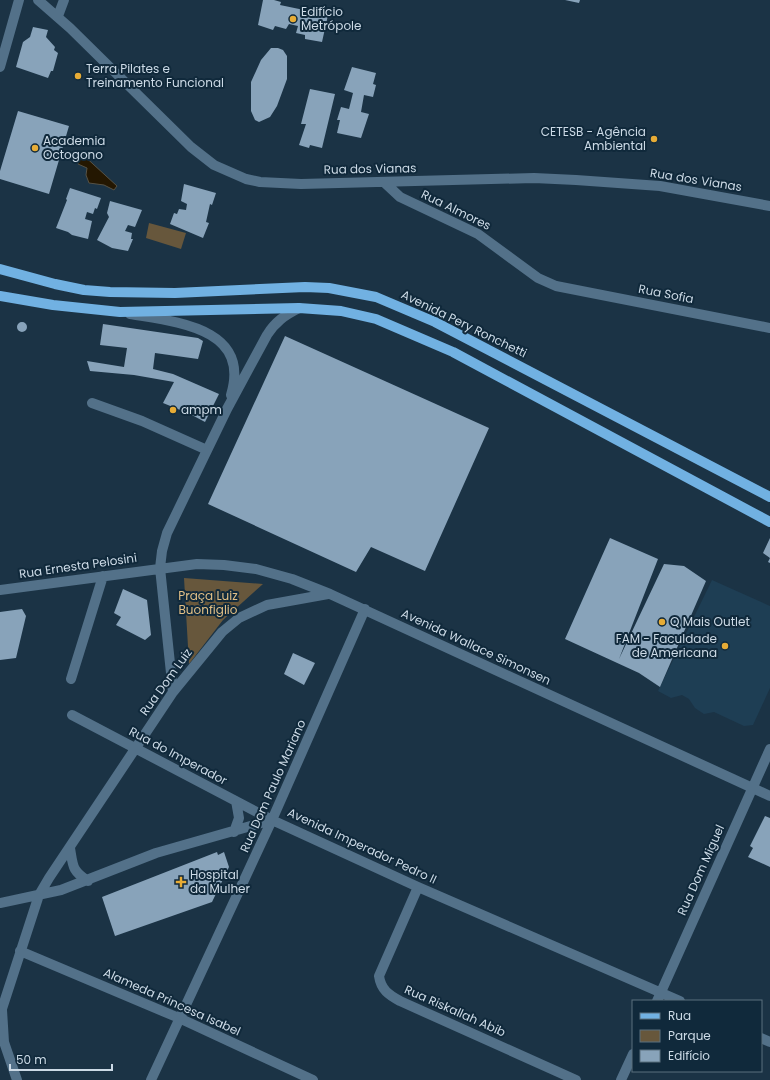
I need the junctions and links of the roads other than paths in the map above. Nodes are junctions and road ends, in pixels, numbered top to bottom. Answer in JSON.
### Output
{"nodes":[{"id":1,"x":19,"y":0,"type":"edge"},
{"id":2,"x":38,"y":0,"type":"edge"},
{"id":3,"x":64,"y":0,"type":"edge"},
{"id":4,"x":58,"y":16,"type":"junction"},
{"id":5,"x":0,"y":67,"type":"edge"},
{"id":6,"x":385,"y":183,"type":"junction"},
{"id":7,"x":770,"y":206,"type":"edge"},
{"id":8,"x":0,"y":269,"type":"edge"},
{"id":9,"x":556,"y":286,"type":"joint"},
{"id":10,"x":0,"y":296,"type":"edge"},
{"id":11,"x":299,"y":308,"type":"junction"},
{"id":12,"x":120,"y":312,"type":"junction"},
{"id":13,"x":770,"y":328,"type":"edge"},
{"id":14,"x":92,"y":403,"type":"dead end"},
{"id":15,"x":227,"y":408,"type":"junction"},
{"id":16,"x":207,"y":450,"type":"junction"},
{"id":17,"x":770,"y":498,"type":"edge"},
{"id":18,"x":770,"y":522,"type":"edge"},
{"id":19,"x":160,"y":568,"type":"junction"},
{"id":20,"x":103,"y":576,"type":"junction"},
{"id":21,"x":0,"y":590,"type":"edge"},
{"id":22,"x":330,"y":594,"type":"junction"},
{"id":23,"x":365,"y":610,"type":"junction"},
{"id":24,"x":71,"y":679,"type":"dead end"},
{"id":25,"x":173,"y":692,"type":"junction"},
{"id":26,"x":72,"y":715,"type":"dead end"},
{"id":27,"x":135,"y":747,"type":"junction"},
{"id":28,"x":770,"y":749,"type":"edge"},
{"id":29,"x":752,"y":788,"type":"junction"},
{"id":30,"x":770,"y":796,"type":"edge"},
{"id":31,"x":236,"y":801,"type":"junction"},
{"id":32,"x":272,"y":820,"type":"junction"},
{"id":33,"x":234,"y":832,"type":"junction"},
{"id":34,"x":70,"y":848,"type":"junction"},
{"id":35,"x":88,"y":881,"type":"junction"},
{"id":36,"x":418,"y":887,"type":"junction"},
{"id":37,"x":40,"y":895,"type":"junction"},
{"id":38,"x":0,"y":903,"type":"edge"},
{"id":39,"x":20,"y":951,"type":"junction"},
{"id":40,"x":659,"y":997,"type":"edge"},
{"id":41,"x":675,"y":1000,"type":"edge"},
{"id":42,"x":1,"y":1012,"type":"edge"},
{"id":43,"x":180,"y":1018,"type":"junction"},
{"id":44,"x":632,"y":1056,"type":"edge"},
{"id":45,"x":17,"y":1080,"type":"edge"},
{"id":46,"x":151,"y":1080,"type":"edge"},
{"id":47,"x":313,"y":1080,"type":"edge"},
{"id":48,"x":576,"y":1080,"type":"edge"},
{"id":49,"x":621,"y":1080,"type":"edge"}],
"edges":[{"from":1,"to":5,"type":"street"},
{"from":2,"to":4,"type":"street","name":"Rua dos Vianas"},
{"from":3,"to":4,"type":"street"},
{"from":4,"to":6,"type":"street","name":"Rua dos Vianas"},
{"from":6,"to":7,"type":"street","name":"Rua dos Vianas"},
{"from":6,"to":9,"type":"street","name":"Rua Almores"},
{"from":8,"to":17,"type":"main road","name":"Avenida Pery Ronchetti"},
{"from":9,"to":13,"type":"street","name":"Rua Sofia"},
{"from":10,"to":12,"type":"main road"},
{"from":11,"to":12,"type":"main road"},
{"from":11,"to":15,"type":"street"},
{"from":11,"to":18,"type":"main road"},
{"from":12,"to":15,"type":"street"},
{"from":14,"to":16,"type":"street"},
{"from":15,"to":16,"type":"street"},
{"from":16,"to":19,"type":"street"},
{"from":19,"to":20,"type":"street","name":"Rua Ernesta Pelosini"},
{"from":19,"to":22,"type":"street","name":"Avenida Wallace Simonsen"},
{"from":19,"to":25,"type":"street"},
{"from":20,"to":21,"type":"street","name":"Rua Ernesta Pelosini"},
{"from":20,"to":24,"type":"street"},
{"from":22,"to":23,"type":"street","name":"Avenida Wallace Simonsen"},
{"from":22,"to":25,"type":"street","name":"Rua Dom Luiz"},
{"from":23,"to":29,"type":"street","name":"Avenida Wallace Simonsen"},
{"from":23,"to":32,"type":"street","name":"Rua Dom Paulo Mariano"},
{"from":25,"to":27,"type":"street","name":"Rua Dom Luiz"},
{"from":26,"to":27,"type":"street","name":"Rua do Imperador"},
{"from":27,"to":31,"type":"street","name":"Rua do Imperador"},
{"from":27,"to":34,"type":"street","name":"Rua Dom Luiz"},
{"from":28,"to":29,"type":"street","name":"Rua Dom Miguel"},
{"from":29,"to":30,"type":"street","name":"Avenida Wallace Simonsen"},
{"from":29,"to":40,"type":"street","name":"Rua Dom Miguel"},
{"from":31,"to":32,"type":"street","name":"Rua do Imperador"},
{"from":31,"to":33,"type":"street"},
{"from":32,"to":33,"type":"street","name":"Avenida Imperador Pedro II"},
{"from":32,"to":36,"type":"street","name":"Avenida Imperador Pedro II"},
{"from":32,"to":43,"type":"street","name":"Rua Dom Paulo Mariano"},
{"from":33,"to":35,"type":"street","name":"Avenida Imperador Pedro II"},
{"from":34,"to":35,"type":"street"},
{"from":34,"to":37,"type":"street","name":"Rua Dom Luiz"},
{"from":35,"to":37,"type":"street","name":"Avenida Imperador Pedro II"},
{"from":36,"to":40,"type":"street","name":"Avenida Imperador Pedro II"},
{"from":36,"to":48,"type":"street","name":"Rua Riskallah Abib"},
{"from":37,"to":38,"type":"street","name":"Avenida Imperador Pedro II"},
{"from":37,"to":39,"type":"street","name":"Rua Dom Luiz"},
{"from":39,"to":42,"type":"street","name":"Rua Dom Luiz"},
{"from":39,"to":43,"type":"street","name":"Alameda Princesa Isabel"},
{"from":40,"to":41,"type":"street","name":"Avenida Imperador Pedro II"},
{"from":42,"to":45,"type":"street"},
{"from":43,"to":46,"type":"street","name":"Rua Dom Paulo Mariano"},
{"from":43,"to":47,"type":"street","name":"Alameda Princesa Isabel"},
{"from":44,"to":49,"type":"street"}]}
